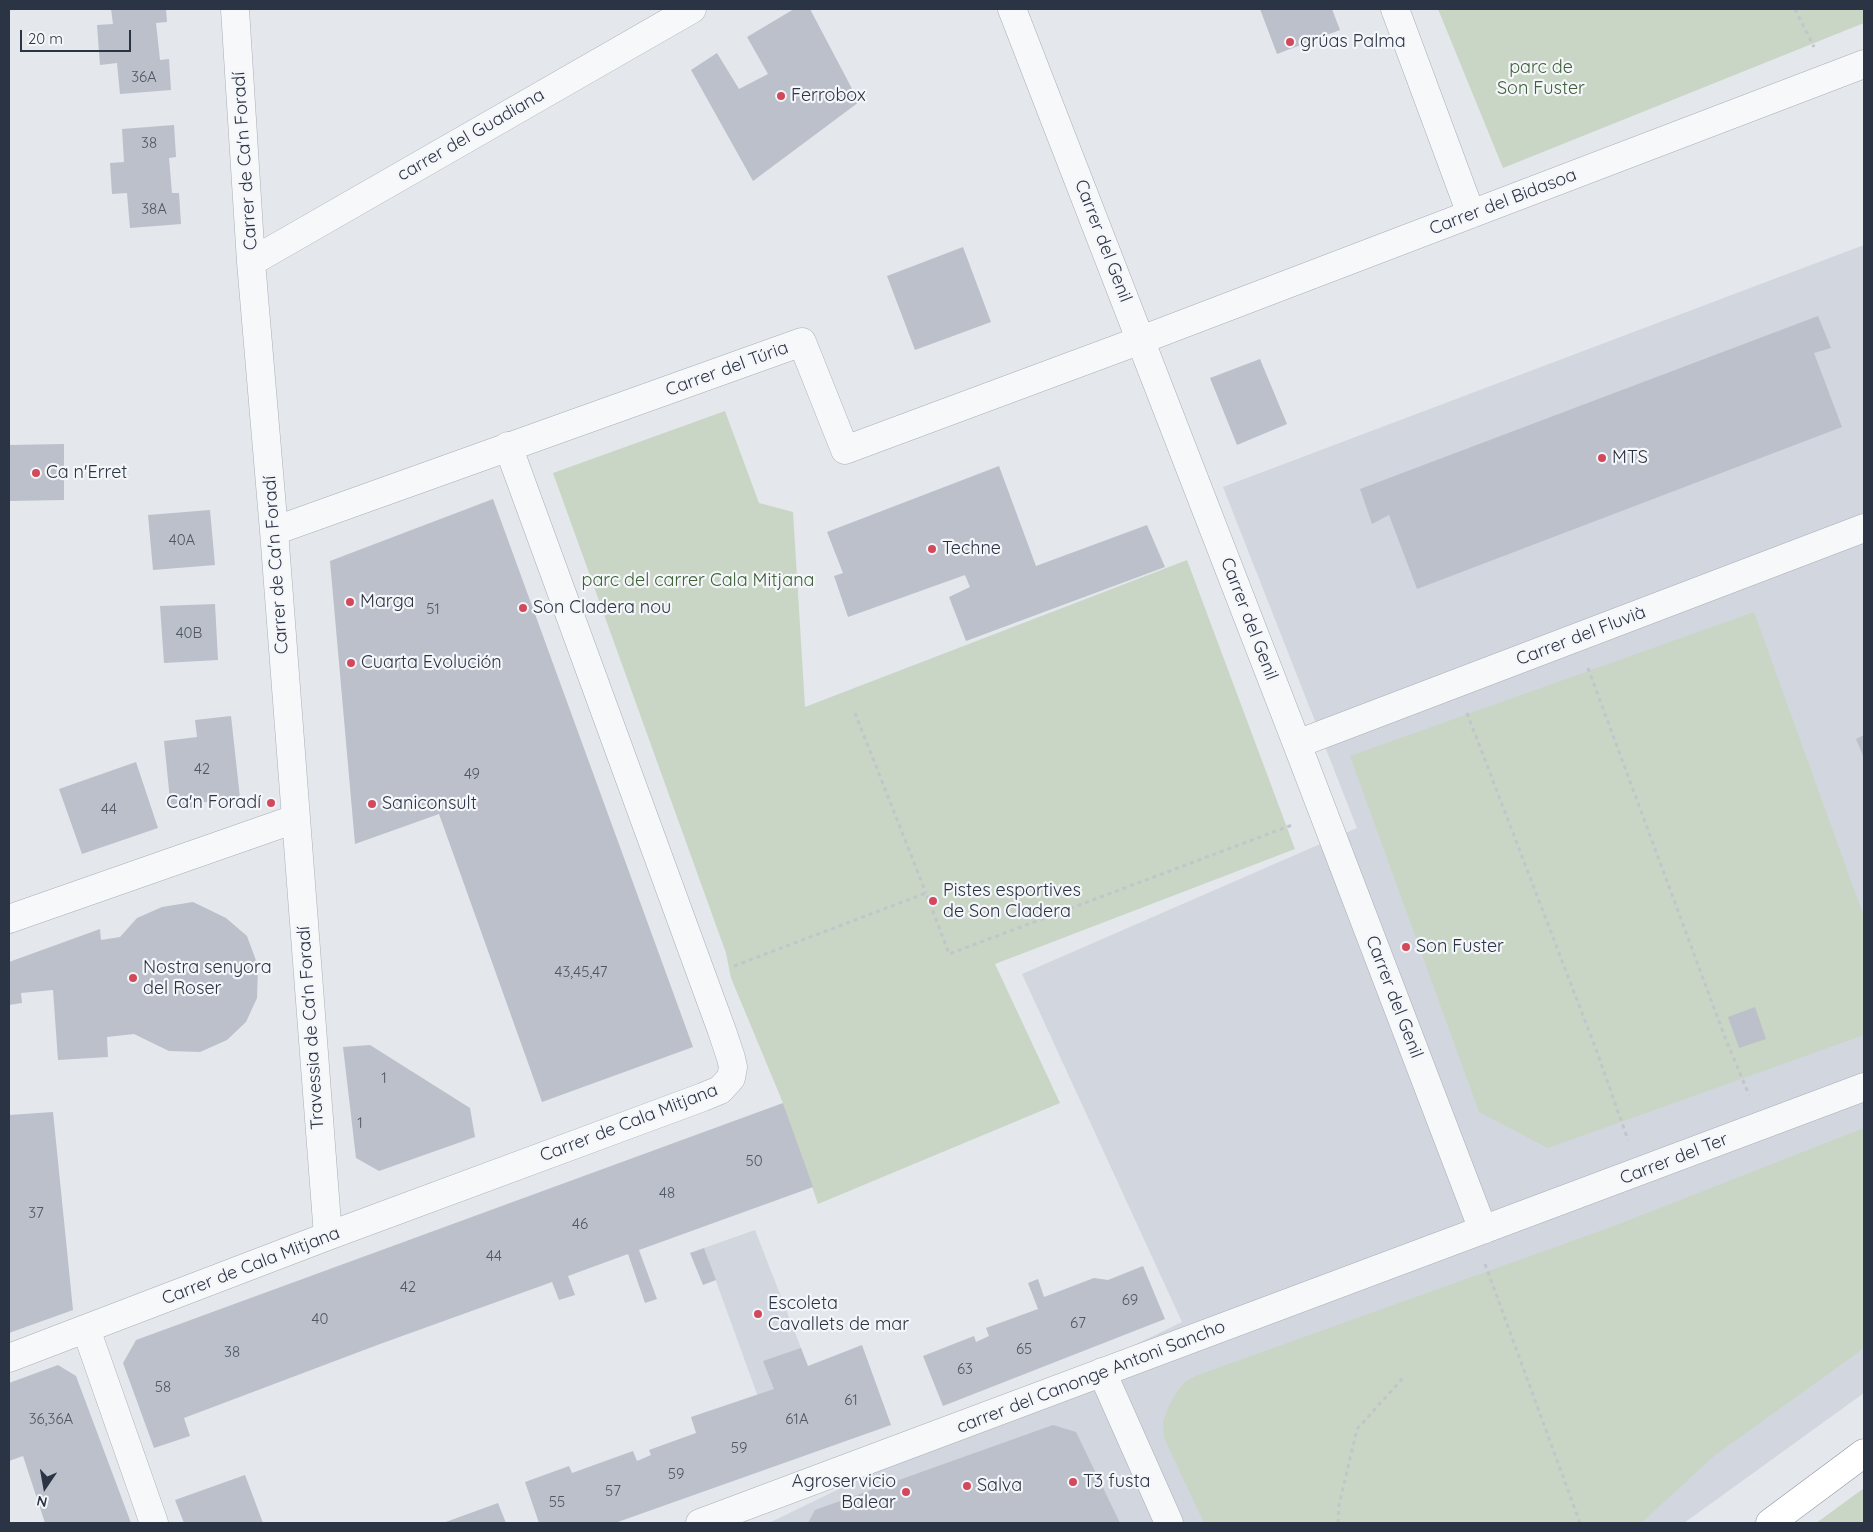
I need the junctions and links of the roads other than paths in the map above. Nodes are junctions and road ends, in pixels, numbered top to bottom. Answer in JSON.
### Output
{"nodes":[{"id":1,"x":235,"y":9,"type":"edge"},
{"id":2,"x":692,"y":9,"type":"edge"},
{"id":3,"x":1012,"y":9,"type":"edge"},
{"id":4,"x":1395,"y":9,"type":"edge"},
{"id":5,"x":1864,"y":64,"type":"edge"},
{"id":6,"x":1471,"y":214,"type":"junction"},
{"id":7,"x":251,"y":262,"type":"junction"},
{"id":8,"x":1141,"y":340,"type":"junction"},
{"id":9,"x":508,"y":446,"type":"junction"},
{"id":10,"x":1864,"y":528,"type":"edge"},
{"id":11,"x":274,"y":532,"type":"junction"},
{"id":12,"x":1297,"y":744,"type":"junction"},
{"id":13,"x":295,"y":819,"type":"junction"},
{"id":14,"x":9,"y":919,"type":"edge"},
{"id":15,"x":1864,"y":1086,"type":"edge"},
{"id":16,"x":1478,"y":1232,"type":"junction"},
{"id":17,"x":328,"y":1236,"type":"junction"},
{"id":18,"x":86,"y":1329,"type":"junction"},
{"id":19,"x":9,"y":1358,"type":"edge"},
{"id":20,"x":1102,"y":1372,"type":"junction"},
{"id":21,"x":1864,"y":1453,"type":"edge"},
{"id":22,"x":706,"y":1522,"type":"edge"},
{"id":23,"x":154,"y":1523,"type":"edge"},
{"id":24,"x":1169,"y":1523,"type":"edge"},
{"id":25,"x":1770,"y":1523,"type":"edge"}],
"edges":[{"from":1,"to":7,"type":"street","name":"Carrer de Ca'n Foradí"},
{"from":2,"to":7,"type":"street","name":"carrer del Guadiana"},
{"from":3,"to":8,"type":"street","name":"Carrer del Genil"},
{"from":4,"to":6,"type":"street"},
{"from":5,"to":6,"type":"street","name":"Carrer del Bidasoa"},
{"from":6,"to":8,"type":"street","name":"Carrer del Bidasoa"},
{"from":7,"to":11,"type":"street","name":"Carrer de Ca'n Foradí"},
{"from":8,"to":9,"type":"street","name":"Carrer del Túria"},
{"from":8,"to":12,"type":"street","name":"Carrer del Genil"},
{"from":9,"to":11,"type":"street","name":"Carrer del Túria"},
{"from":9,"to":17,"type":"street","name":"Carrer de Cala Mitjana"},
{"from":10,"to":12,"type":"street","name":"Carrer del Fluvià"},
{"from":11,"to":13,"type":"street","name":"Carrer de Ca'n Foradí"},
{"from":12,"to":16,"type":"street","name":"Carrer del Genil"},
{"from":13,"to":14,"type":"street"},
{"from":13,"to":17,"type":"street","name":"Travessia de Ca'n Foradí"},
{"from":15,"to":16,"type":"street","name":"Carrer del Ter"},
{"from":16,"to":20,"type":"street","name":"carrer del Canonge Antoni Sancho"},
{"from":17,"to":18,"type":"street","name":"Carrer de Cala Mitjana"},
{"from":18,"to":19,"type":"street","name":"Carrer de Cala Mitjana"},
{"from":18,"to":23,"type":"street"},
{"from":20,"to":22,"type":"street","name":"carrer del Canonge Antoni Sancho"},
{"from":20,"to":24,"type":"street"},
{"from":21,"to":25,"type":"highway"}]}
